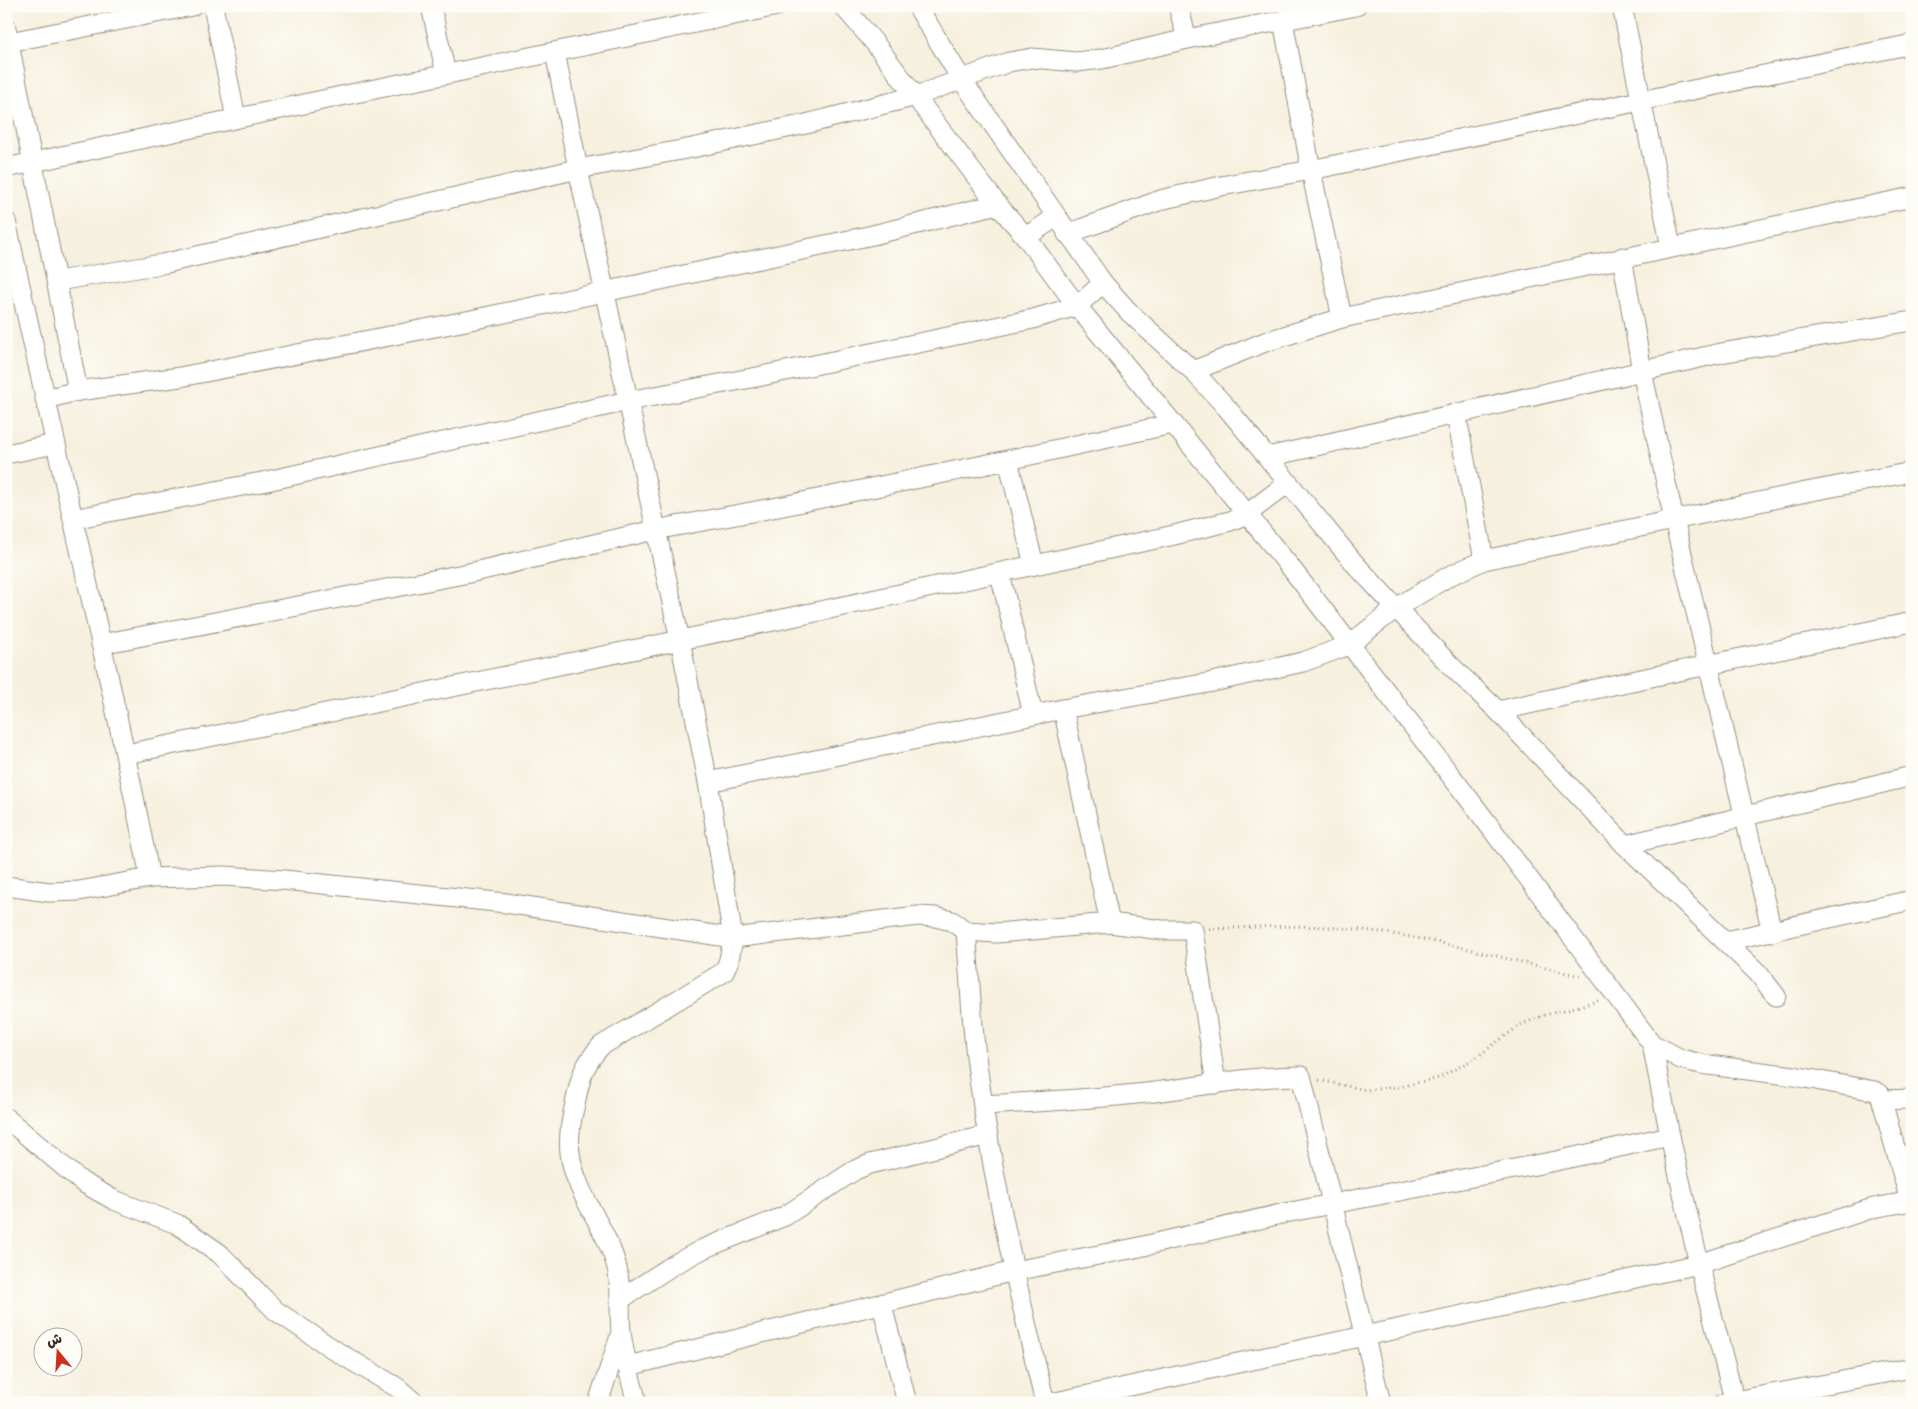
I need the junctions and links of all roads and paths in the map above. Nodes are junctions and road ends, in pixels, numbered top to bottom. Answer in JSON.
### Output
{"nodes":[{"id":1,"x":192,"y":6,"type":"edge"},
{"id":2,"x":213,"y":6,"type":"edge"},
{"id":3,"x":431,"y":6,"type":"edge"},
{"id":4,"x":777,"y":6,"type":"edge"},
{"id":5,"x":843,"y":6,"type":"edge"},
{"id":6,"x":917,"y":6,"type":"edge"},
{"id":7,"x":1178,"y":6,"type":"edge"},
{"id":8,"x":1356,"y":6,"type":"edge"},
{"id":9,"x":1622,"y":6,"type":"edge"},
{"id":10,"x":1283,"y":22,"type":"junction"},
{"id":11,"x":8,"y":35,"type":"edge"},
{"id":12,"x":1186,"y":39,"type":"junction"},
{"id":13,"x":1912,"y":44,"type":"edge"},
{"id":14,"x":555,"y":52,"type":"junction"},
{"id":15,"x":446,"y":74,"type":"junction"},
{"id":16,"x":962,"y":80,"type":"junction"},
{"id":17,"x":916,"y":96,"type":"junction"},
{"id":18,"x":1641,"y":101,"type":"junction"},
{"id":19,"x":236,"y":118,"type":"junction"},
{"id":20,"x":34,"y":161,"type":"junction"},
{"id":21,"x":6,"y":168,"type":"edge"},
{"id":22,"x":578,"y":169,"type":"junction"},
{"id":23,"x":1311,"y":170,"type":"junction"},
{"id":24,"x":1912,"y":197,"type":"edge"},
{"id":25,"x":997,"y":204,"type":"junction"},
{"id":26,"x":1056,"y":217,"type":"junction"},
{"id":27,"x":6,"y":223,"type":"edge"},
{"id":28,"x":1068,"y":234,"type":"junction"},
{"id":29,"x":1026,"y":237,"type":"junction"},
{"id":30,"x":1671,"y":247,"type":"junction"},
{"id":31,"x":1622,"y":257,"type":"junction"},
{"id":32,"x":58,"y":281,"type":"junction"},
{"id":33,"x":1103,"y":282,"type":"junction"},
{"id":34,"x":604,"y":290,"type":"junction"},
{"id":35,"x":1077,"y":306,"type":"junction"},
{"id":36,"x":1342,"y":318,"type":"junction"},
{"id":37,"x":1912,"y":321,"type":"edge"},
{"id":38,"x":1193,"y":371,"type":"junction"},
{"id":39,"x":1642,"y":371,"type":"junction"},
{"id":40,"x":78,"y":391,"type":"junction"},
{"id":41,"x":45,"y":398,"type":"junction"},
{"id":42,"x":628,"y":401,"type":"junction"},
{"id":43,"x":1456,"y":413,"type":"junction"},
{"id":44,"x":1172,"y":424,"type":"junction"},
{"id":45,"x":55,"y":444,"type":"junction"},
{"id":46,"x":6,"y":454,"type":"edge"},
{"id":47,"x":1268,"y":457,"type":"junction"},
{"id":48,"x":1008,"y":460,"type":"junction"},
{"id":49,"x":1912,"y":472,"type":"edge"},
{"id":50,"x":1288,"y":483,"type":"junction"},
{"id":51,"x":1246,"y":514,"type":"junction"},
{"id":52,"x":73,"y":519,"type":"junction"},
{"id":53,"x":1674,"y":520,"type":"junction"},
{"id":54,"x":655,"y":530,"type":"junction"},
{"id":55,"x":1484,"y":560,"type":"junction"},
{"id":56,"x":1034,"y":565,"type":"junction"},
{"id":57,"x":1000,"y":573,"type":"junction"},
{"id":58,"x":1396,"y":608,"type":"junction"},
{"id":59,"x":1912,"y":622,"type":"edge"},
{"id":60,"x":680,"y":640,"type":"junction"},
{"id":61,"x":101,"y":644,"type":"junction"},
{"id":62,"x":1349,"y":645,"type":"junction"},
{"id":63,"x":1709,"y":665,"type":"junction"},
{"id":64,"x":1063,"y":710,"type":"junction"},
{"id":65,"x":1498,"y":711,"type":"junction"},
{"id":66,"x":1033,"y":715,"type":"junction"},
{"id":67,"x":126,"y":754,"type":"junction"},
{"id":68,"x":1912,"y":776,"type":"edge"},
{"id":69,"x":708,"y":782,"type":"junction"},
{"id":70,"x":1744,"y":816,"type":"junction"},
{"id":71,"x":1625,"y":845,"type":"junction"},
{"id":72,"x":150,"y":878,"type":"junction"},
{"id":73,"x":6,"y":886,"type":"edge"},
{"id":74,"x":1912,"y":900,"type":"edge"},
{"id":75,"x":1110,"y":923,"type":"junction"},
{"id":76,"x":1193,"y":930,"type":"junction"},
{"id":77,"x":966,"y":932,"type":"junction"},
{"id":78,"x":1772,"y":932,"type":"junction"},
{"id":79,"x":733,"y":938,"type":"junction"},
{"id":80,"x":1726,"y":941,"type":"junction"},
{"id":81,"x":1612,"y":989,"type":"junction"},
{"id":82,"x":1776,"y":996,"type":"dead end"},
{"id":83,"x":1652,"y":1044,"type":"junction"},
{"id":84,"x":1301,"y":1076,"type":"junction"},
{"id":85,"x":1216,"y":1084,"type":"junction"},
{"id":86,"x":1912,"y":1099,"type":"edge"},
{"id":87,"x":1883,"y":1100,"type":"junction"},
{"id":88,"x":983,"y":1105,"type":"junction"},
{"id":89,"x":6,"y":1118,"type":"edge"},
{"id":90,"x":988,"y":1135,"type":"junction"},
{"id":91,"x":1670,"y":1136,"type":"junction"},
{"id":92,"x":1911,"y":1201,"type":"edge"},
{"id":93,"x":1333,"y":1203,"type":"junction"},
{"id":94,"x":1699,"y":1264,"type":"junction"},
{"id":95,"x":1014,"y":1271,"type":"junction"},
{"id":96,"x":621,"y":1299,"type":"junction"},
{"id":97,"x":882,"y":1305,"type":"junction"},
{"id":98,"x":621,"y":1331,"type":"junction"},
{"id":99,"x":1365,"y":1335,"type":"junction"},
{"id":100,"x":628,"y":1366,"type":"junction"},
{"id":101,"x":1912,"y":1368,"type":"edge"},
{"id":102,"x":1731,"y":1402,"type":"edge"},
{"id":103,"x":416,"y":1403,"type":"edge"},
{"id":104,"x":598,"y":1403,"type":"edge"},
{"id":105,"x":636,"y":1403,"type":"edge"},
{"id":106,"x":907,"y":1403,"type":"edge"},
{"id":107,"x":1045,"y":1403,"type":"edge"},
{"id":108,"x":1051,"y":1403,"type":"edge"},
{"id":109,"x":1381,"y":1403,"type":"edge"}],
"edges":[{"from":1,"to":11,"type":"street"},
{"from":2,"to":19,"type":"street"},
{"from":3,"to":15,"type":"street"},
{"from":4,"to":14,"type":"street"},
{"from":5,"to":17,"type":"street"},
{"from":6,"to":16,"type":"street"},
{"from":7,"to":12,"type":"street"},
{"from":8,"to":10,"type":"street"},
{"from":9,"to":18,"type":"street"},
{"from":10,"to":12,"type":"street"},
{"from":10,"to":23,"type":"street"},
{"from":11,"to":20,"type":"street"},
{"from":12,"to":16,"type":"street"},
{"from":13,"to":18,"type":"street"},
{"from":14,"to":15,"type":"street"},
{"from":14,"to":22,"type":"street"},
{"from":15,"to":19,"type":"street"},
{"from":16,"to":17,"type":"street"},
{"from":16,"to":26,"type":"street"},
{"from":17,"to":22,"type":"street"},
{"from":17,"to":25,"type":"street"},
{"from":18,"to":23,"type":"street"},
{"from":18,"to":30,"type":"street"},
{"from":19,"to":20,"type":"street"},
{"from":20,"to":21,"type":"street"},
{"from":20,"to":32,"type":"street"},
{"from":22,"to":32,"type":"street"},
{"from":22,"to":34,"type":"street"},
{"from":23,"to":28,"type":"street"},
{"from":23,"to":36,"type":"street"},
{"from":24,"to":30,"type":"street"},
{"from":25,"to":29,"type":"street"},
{"from":25,"to":34,"type":"street"},
{"from":26,"to":28,"type":"street"},
{"from":26,"to":29,"type":"street"},
{"from":27,"to":41,"type":"street"},
{"from":28,"to":33,"type":"street"},
{"from":29,"to":35,"type":"street"},
{"from":30,"to":31,"type":"street"},
{"from":31,"to":36,"type":"street"},
{"from":31,"to":39,"type":"street"},
{"from":32,"to":40,"type":"street"},
{"from":33,"to":35,"type":"street"},
{"from":33,"to":38,"type":"street"},
{"from":34,"to":40,"type":"street"},
{"from":34,"to":42,"type":"street"},
{"from":35,"to":42,"type":"street"},
{"from":35,"to":44,"type":"street"},
{"from":36,"to":38,"type":"street"},
{"from":37,"to":39,"type":"street"},
{"from":38,"to":47,"type":"street"},
{"from":39,"to":43,"type":"street"},
{"from":39,"to":53,"type":"street"},
{"from":40,"to":41,"type":"street"},
{"from":41,"to":45,"type":"street"},
{"from":42,"to":52,"type":"street"},
{"from":42,"to":54,"type":"street"},
{"from":43,"to":47,"type":"street"},
{"from":43,"to":55,"type":"street"},
{"from":44,"to":48,"type":"street"},
{"from":44,"to":51,"type":"street"},
{"from":45,"to":46,"type":"street"},
{"from":45,"to":52,"type":"street"},
{"from":47,"to":50,"type":"street"},
{"from":48,"to":54,"type":"street"},
{"from":48,"to":56,"type":"street"},
{"from":49,"to":53,"type":"street"},
{"from":50,"to":51,"type":"street"},
{"from":50,"to":58,"type":"street"},
{"from":51,"to":56,"type":"street"},
{"from":51,"to":62,"type":"street"},
{"from":52,"to":61,"type":"street"},
{"from":53,"to":55,"type":"street"},
{"from":53,"to":63,"type":"street"},
{"from":54,"to":60,"type":"street"},
{"from":54,"to":61,"type":"street"},
{"from":55,"to":58,"type":"street"},
{"from":56,"to":57,"type":"street"},
{"from":57,"to":60,"type":"street"},
{"from":57,"to":66,"type":"street"},
{"from":58,"to":62,"type":"street"},
{"from":58,"to":65,"type":"street"},
{"from":59,"to":63,"type":"street"},
{"from":60,"to":67,"type":"street"},
{"from":60,"to":69,"type":"street"},
{"from":61,"to":67,"type":"street"},
{"from":62,"to":64,"type":"street"},
{"from":62,"to":81,"type":"street"},
{"from":63,"to":65,"type":"street"},
{"from":63,"to":70,"type":"street"},
{"from":64,"to":66,"type":"street"},
{"from":64,"to":75,"type":"street"},
{"from":65,"to":71,"type":"street"},
{"from":66,"to":69,"type":"street"},
{"from":67,"to":72,"type":"street"},
{"from":68,"to":70,"type":"street"},
{"from":69,"to":79,"type":"street"},
{"from":70,"to":71,"type":"street"},
{"from":70,"to":78,"type":"street"},
{"from":71,"to":80,"type":"street"},
{"from":72,"to":73,"type":"street"},
{"from":72,"to":79,"type":"street"},
{"from":74,"to":78,"type":"street"},
{"from":75,"to":76,"type":"street"},
{"from":75,"to":77,"type":"street"},
{"from":76,"to":81,"type":"path"},
{"from":76,"to":85,"type":"street"},
{"from":77,"to":79,"type":"street"},
{"from":77,"to":88,"type":"street"},
{"from":78,"to":80,"type":"street"},
{"from":79,"to":96,"type":"street"},
{"from":80,"to":82,"type":"street"},
{"from":81,"to":83,"type":"street"},
{"from":81,"to":84,"type":"path"},
{"from":83,"to":87,"type":"street"},
{"from":83,"to":91,"type":"street"},
{"from":84,"to":85,"type":"street"},
{"from":84,"to":93,"type":"street"},
{"from":85,"to":88,"type":"street"},
{"from":86,"to":87,"type":"street"},
{"from":87,"to":92,"type":"street"},
{"from":88,"to":90,"type":"street"},
{"from":89,"to":103,"type":"street"},
{"from":90,"to":95,"type":"street"},
{"from":90,"to":96,"type":"street"},
{"from":91,"to":93,"type":"street"},
{"from":91,"to":94,"type":"street"},
{"from":92,"to":94,"type":"street"},
{"from":93,"to":95,"type":"street"},
{"from":93,"to":99,"type":"street"},
{"from":94,"to":99,"type":"street"},
{"from":94,"to":102,"type":"street"},
{"from":95,"to":97,"type":"street"},
{"from":95,"to":107,"type":"street"},
{"from":96,"to":98,"type":"street"},
{"from":97,"to":100,"type":"street"},
{"from":97,"to":106,"type":"street"},
{"from":98,"to":100,"type":"street"},
{"from":98,"to":104,"type":"street"},
{"from":99,"to":108,"type":"street"},
{"from":99,"to":109,"type":"street"},
{"from":100,"to":105,"type":"street"},
{"from":101,"to":102,"type":"street"}]}
